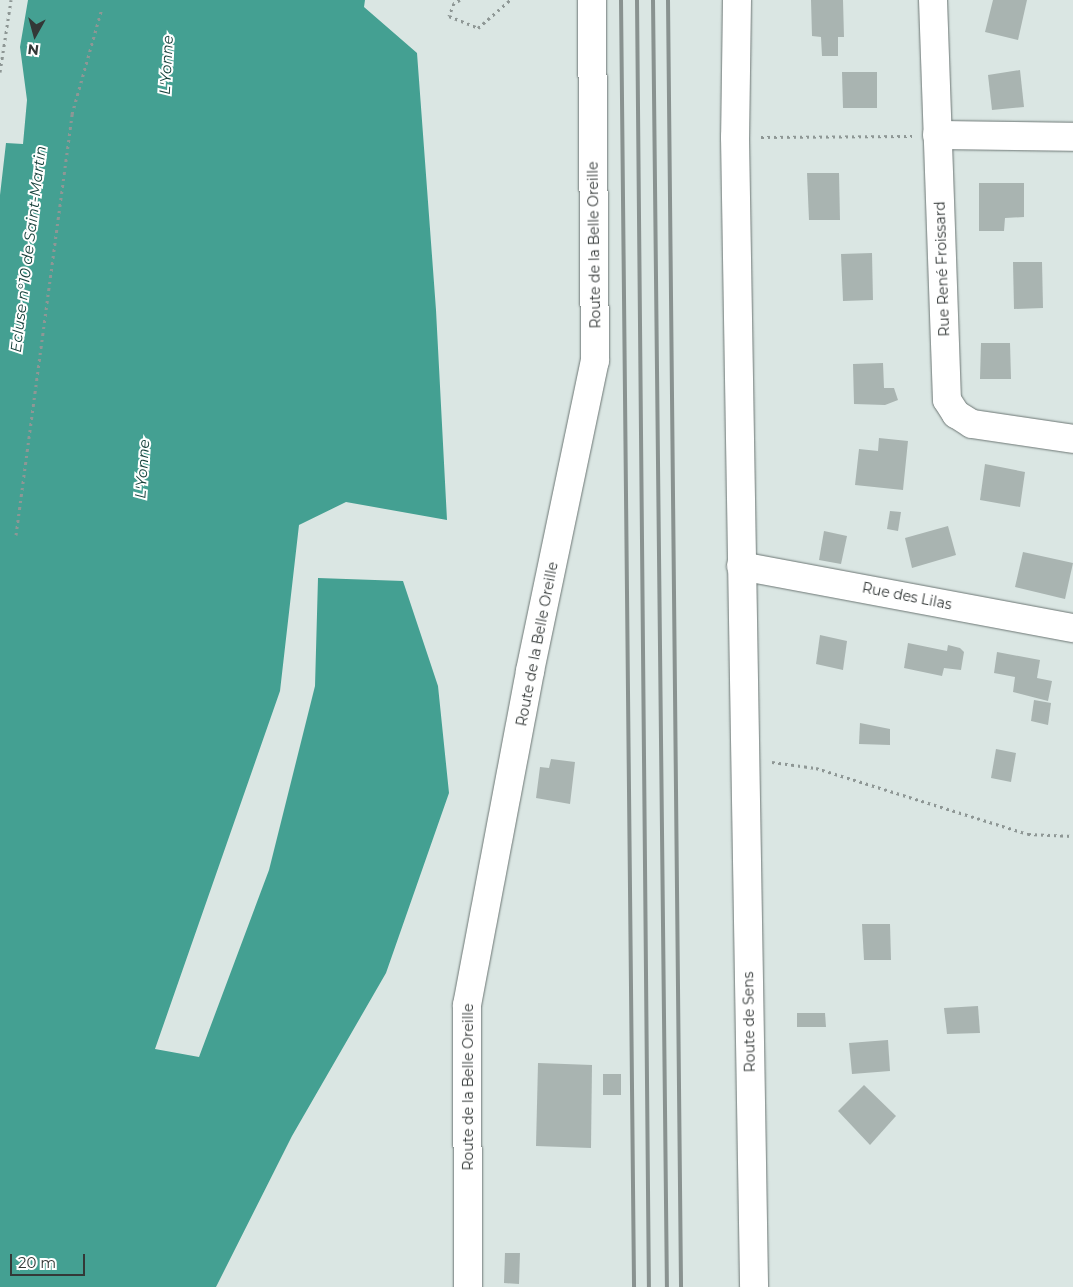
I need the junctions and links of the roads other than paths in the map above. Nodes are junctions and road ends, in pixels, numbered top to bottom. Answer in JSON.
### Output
{"nodes":[{"id":1,"x":592,"y":0,"type":"edge"},
{"id":2,"x":737,"y":0,"type":"edge"},
{"id":3,"x":933,"y":0,"type":"edge"},
{"id":4,"x":937,"y":136,"type":"junction"},
{"id":5,"x":1073,"y":137,"type":"edge"},
{"id":6,"x":1073,"y":439,"type":"edge"},
{"id":7,"x":741,"y":566,"type":"junction"},
{"id":8,"x":1073,"y":628,"type":"edge"},
{"id":9,"x":468,"y":1287,"type":"edge"},
{"id":10,"x":754,"y":1287,"type":"edge"}],
"edges":[{"from":1,"to":9,"type":"street","name":"Route de la Belle Oreille"},
{"from":2,"to":7,"type":"street","name":"Route de Sens"},
{"from":3,"to":4,"type":"street","name":"Rue René Froissard"},
{"from":4,"to":5,"type":"street"},
{"from":4,"to":6,"type":"street","name":"Rue René Froissard"},
{"from":7,"to":8,"type":"street","name":"Rue des Lilas"},
{"from":7,"to":10,"type":"street","name":"Route de Sens"}]}
